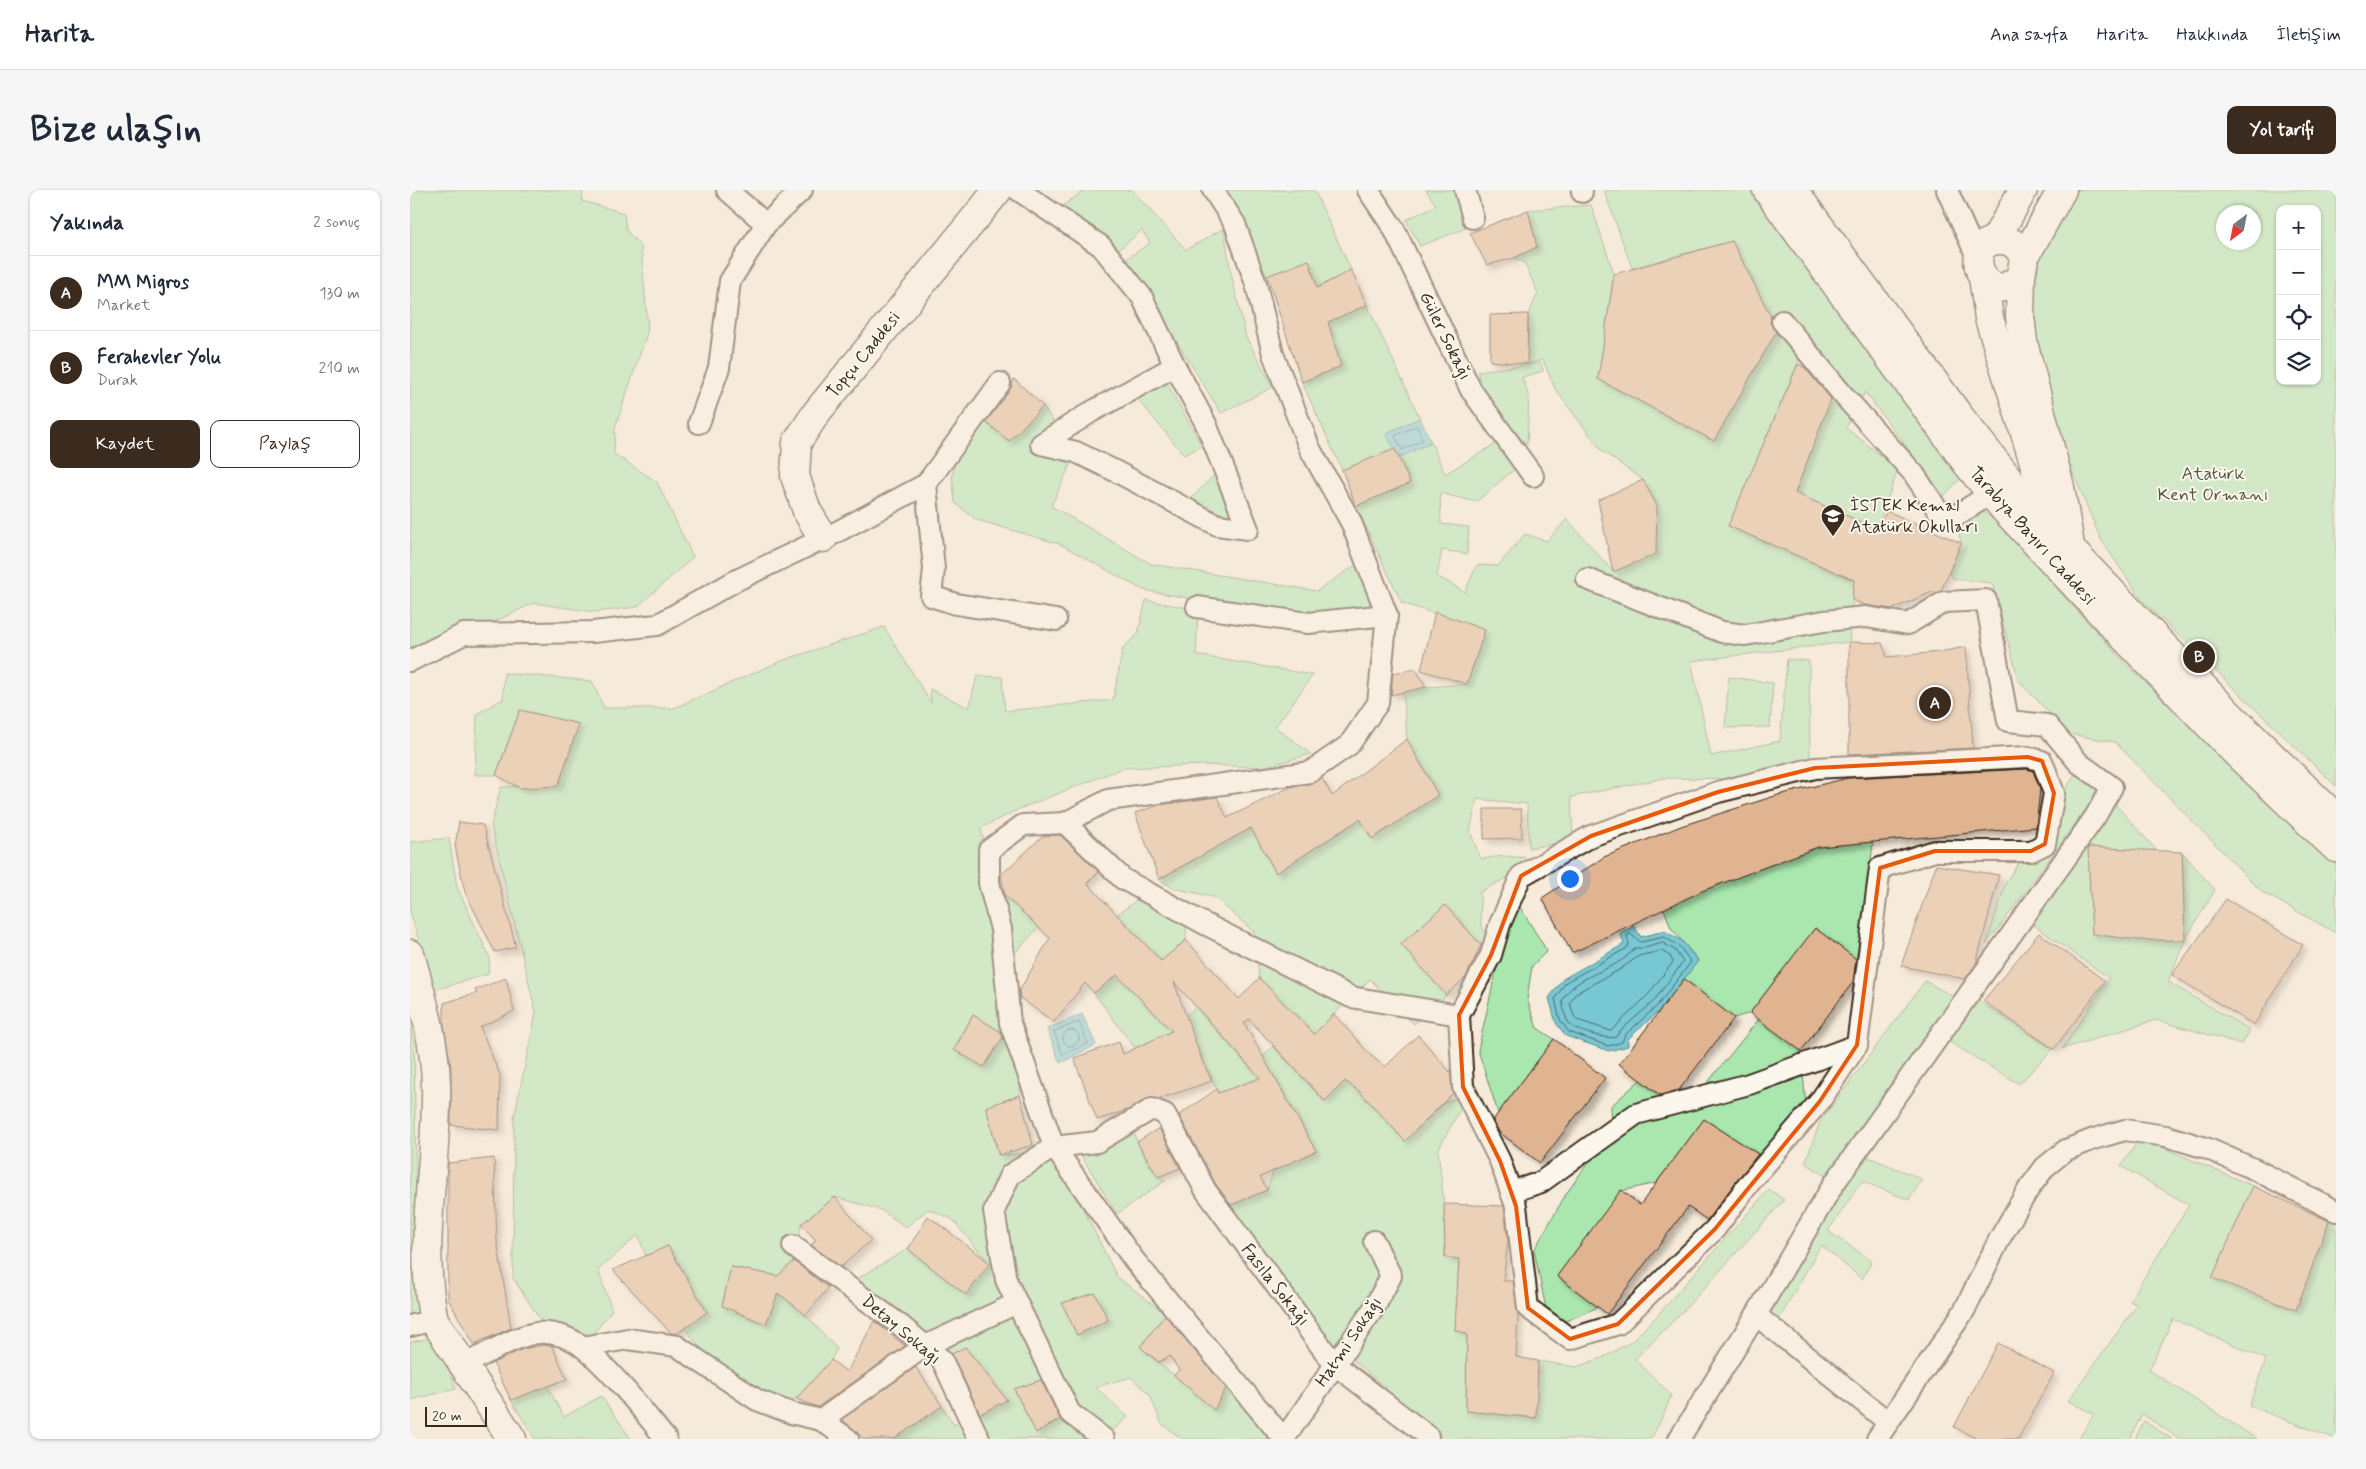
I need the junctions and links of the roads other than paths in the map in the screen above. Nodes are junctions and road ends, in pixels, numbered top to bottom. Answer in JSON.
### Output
{"nodes":[{"id":1,"x":727,"y":190,"type":"edge"},
{"id":2,"x":802,"y":190,"type":"edge"},
{"id":3,"x":1212,"y":190,"type":"edge"},
{"id":4,"x":1368,"y":190,"type":"edge"},
{"id":5,"x":1465,"y":190,"type":"edge"},
{"id":6,"x":1767,"y":190,"type":"edge"},
{"id":7,"x":1793,"y":190,"type":"edge"},
{"id":8,"x":1947,"y":190,"type":"edge"},
{"id":9,"x":2023,"y":190,"type":"edge"},
{"id":10,"x":2062,"y":190,"type":"edge"},
{"id":11,"x":1000,"y":191,"type":"edge"},
{"id":12,"x":1473,"y":218,"type":"dead end"},
{"id":13,"x":766,"y":224,"type":"junction"},
{"id":14,"x":1986,"y":255,"type":"junction"},
{"id":15,"x":2023,"y":267,"type":"junction"},
{"id":16,"x":1782,"y":321,"type":"dead end"},
{"id":17,"x":1175,"y":366,"type":"junction"},
{"id":18,"x":1000,"y":383,"type":"dead end"},
{"id":19,"x":699,"y":423,"type":"dead end"},
{"id":20,"x":2032,"y":455,"type":"junction"},
{"id":21,"x":1533,"y":476,"type":"dead end"},
{"id":22,"x":1997,"y":482,"type":"junction"},
{"id":23,"x":926,"y":484,"type":"junction"},
{"id":24,"x":823,"y":538,"type":"junction"},
{"id":25,"x":2060,"y":549,"type":"junction"},
{"id":26,"x":1587,"y":579,"type":"dead end"},
{"id":27,"x":1197,"y":607,"type":"dead end"},
{"id":28,"x":1387,"y":615,"type":"junction"},
{"id":29,"x":1056,"y":620,"type":"dead end"},
{"id":30,"x":410,"y":661,"type":"edge"},
{"id":31,"x":2069,"y":753,"type":"junction"},
{"id":32,"x":2054,"y":793,"type":"junction"},
{"id":33,"x":2336,"y":818,"type":"edge"},
{"id":34,"x":1065,"y":823,"type":"junction"},
{"id":35,"x":2336,"y":848,"type":"edge"},
{"id":36,"x":410,"y":954,"type":"edge"},
{"id":37,"x":1459,"y":1015,"type":"junction"},
{"id":38,"x":1857,"y":1045,"type":"junction"},
{"id":39,"x":1054,"y":1147,"type":"junction"},
{"id":40,"x":1511,"y":1192,"type":"junction"},
{"id":41,"x":2336,"y":1211,"type":"edge"},
{"id":42,"x":1374,"y":1241,"type":"dead end"},
{"id":43,"x":793,"y":1246,"type":"dead end"},
{"id":44,"x":1017,"y":1303,"type":"junction"},
{"id":45,"x":1756,"y":1315,"type":"junction"},
{"id":46,"x":422,"y":1323,"type":"edge"},
{"id":47,"x":925,"y":1346,"type":"junction"},
{"id":48,"x":583,"y":1347,"type":"junction"},
{"id":49,"x":1334,"y":1364,"type":"junction"},
{"id":50,"x":463,"y":1365,"type":"junction"},
{"id":51,"x":821,"y":1420,"type":"junction"},
{"id":52,"x":1888,"y":1422,"type":"junction"},
{"id":53,"x":1428,"y":1436,"type":"dead end"},
{"id":54,"x":512,"y":1439,"type":"edge"},
{"id":55,"x":666,"y":1439,"type":"edge"},
{"id":56,"x":848,"y":1439,"type":"edge"},
{"id":57,"x":979,"y":1439,"type":"edge"},
{"id":58,"x":1104,"y":1439,"type":"edge"},
{"id":59,"x":1284,"y":1439,"type":"edge"},
{"id":60,"x":1679,"y":1439,"type":"edge"},
{"id":61,"x":1877,"y":1439,"type":"edge"}],
"edges":[{"from":1,"to":13,"type":"street"},
{"from":2,"to":13,"type":"street"},
{"from":3,"to":28,"type":"street"},
{"from":4,"to":21,"type":"street","name":"Güler Sokağı"},
{"from":5,"to":12,"type":"street"},
{"from":6,"to":22,"type":"main road","name":"Tarabya Bayırı Caddesi"},
{"from":7,"to":22,"type":"main road","name":"Tarabya Bayırı Caddesi"},
{"from":8,"to":14,"type":"street"},
{"from":9,"to":14,"type":"main road"},
{"from":10,"to":15,"type":"main road"},
{"from":11,"to":17,"type":"street"},
{"from":11,"to":24,"type":"main road","name":"Topçu Caddesi"},
{"from":13,"to":19,"type":"street"},
{"from":14,"to":15,"type":"main road"},
{"from":14,"to":15,"type":"main road"},
{"from":14,"to":20,"type":"main road"},
{"from":15,"to":25,"type":"main road"},
{"from":16,"to":22,"type":"street"},
{"from":17,"to":17,"type":"street"},
{"from":18,"to":23,"type":"street"},
{"from":20,"to":22,"type":"main road"},
{"from":20,"to":25,"type":"main road"},
{"from":22,"to":25,"type":"main road","name":"Tarabya Bayırı Caddesi"},
{"from":23,"to":24,"type":"street"},
{"from":23,"to":29,"type":"street"},
{"from":24,"to":30,"type":"street"},
{"from":25,"to":33,"type":"main road","name":"Tarabya Bayırı Caddesi"},
{"from":25,"to":35,"type":"main road","name":"Tarabya Bayırı Caddesi"},
{"from":26,"to":31,"type":"street"},
{"from":27,"to":28,"type":"street"},
{"from":28,"to":34,"type":"street"},
{"from":31,"to":32,"type":"street"},
{"from":31,"to":45,"type":"street"},
{"from":32,"to":37,"type":"street"},
{"from":32,"to":38,"type":"street"},
{"from":34,"to":37,"type":"street"},
{"from":34,"to":39,"type":"street"},
{"from":36,"to":46,"type":"main road"},
{"from":37,"to":40,"type":"street"},
{"from":38,"to":40,"type":"street"},
{"from":38,"to":40,"type":"street"},
{"from":39,"to":44,"type":"street"},
{"from":39,"to":49,"type":"street","name":"Fasıla Sokağı"},
{"from":39,"to":59,"type":"street"},
{"from":41,"to":52,"type":"street"},
{"from":42,"to":49,"type":"street","name":"Hatmi Sokağı"},
{"from":43,"to":47,"type":"street","name":"Detay Sokağı"},
{"from":44,"to":47,"type":"street"},
{"from":44,"to":58,"type":"street"},
{"from":45,"to":52,"type":"street"},
{"from":45,"to":60,"type":"street"},
{"from":46,"to":50,"type":"main road"},
{"from":47,"to":51,"type":"street"},
{"from":47,"to":57,"type":"street","name":"Detay Sokağı"},
{"from":48,"to":50,"type":"street"},
{"from":48,"to":51,"type":"street"},
{"from":48,"to":55,"type":"street"},
{"from":49,"to":53,"type":"street","name":"Fasıla Sokağı"},
{"from":49,"to":59,"type":"street","name":"Hatmi Sokağı"},
{"from":50,"to":54,"type":"main road"},
{"from":51,"to":56,"type":"street"},
{"from":52,"to":61,"type":"street"}]}
